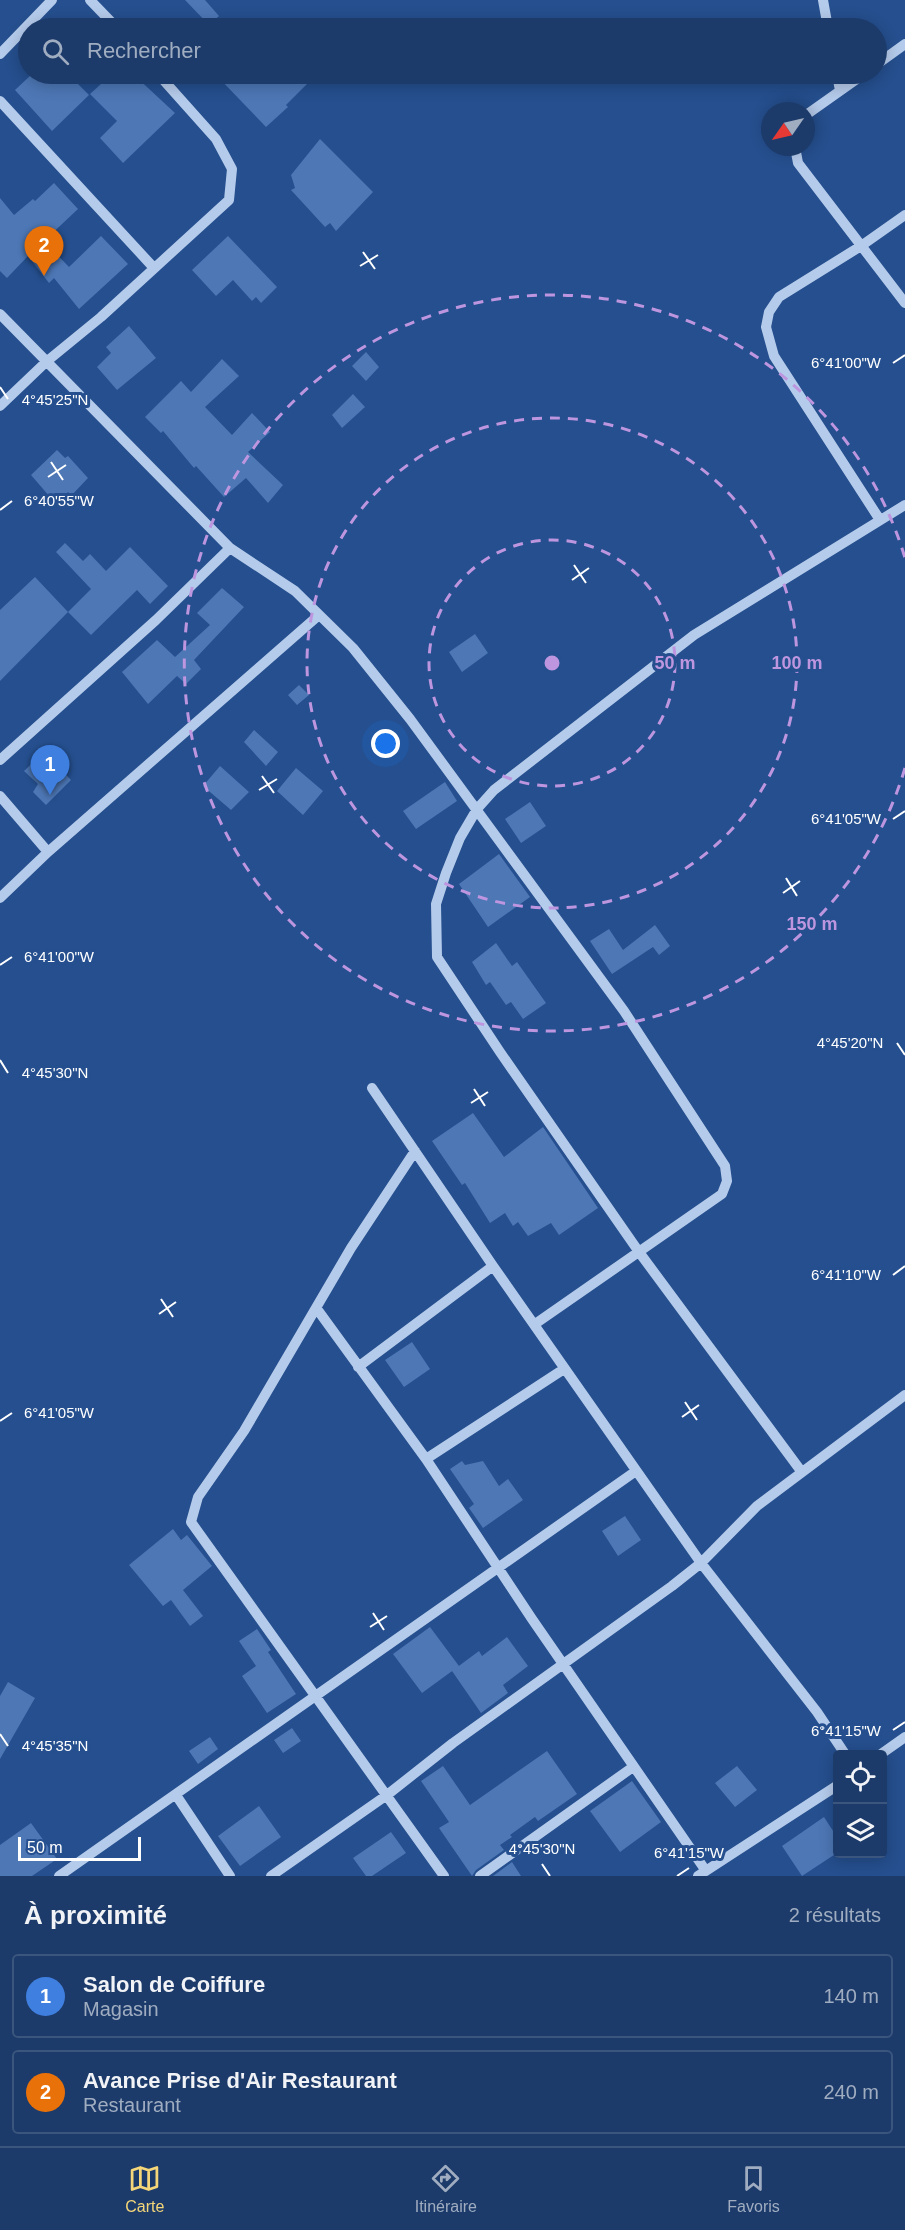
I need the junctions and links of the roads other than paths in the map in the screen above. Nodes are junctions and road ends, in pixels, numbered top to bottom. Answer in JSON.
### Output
{"nodes":[{"id":1,"x":52,"y":0,"type":"edge"},
{"id":2,"x":90,"y":0,"type":"edge"},
{"id":3,"x":823,"y":0,"type":"edge"},
{"id":4,"x":35,"y":18,"type":"edge"},
{"id":5,"x":107,"y":18,"type":"edge"},
{"id":6,"x":826,"y":18,"type":"edge"},
{"id":7,"x":18,"y":35,"type":"edge"},
{"id":8,"x":905,"y":44,"type":"edge"},
{"id":9,"x":0,"y":54,"type":"edge"},
{"id":10,"x":887,"y":57,"type":"edge"},
{"id":11,"x":167,"y":84,"type":"edge"},
{"id":12,"x":839,"y":84,"type":"edge"},
{"id":13,"x":850,"y":84,"type":"edge"},
{"id":14,"x":840,"y":91,"type":"junction"},
{"id":15,"x":0,"y":101,"type":"edge"},
{"id":16,"x":815,"y":109,"type":"edge"},
{"id":17,"x":797,"y":156,"type":"edge"},
{"id":18,"x":905,"y":215,"type":"edge"},
{"id":19,"x":861,"y":246,"type":"junction"},
{"id":20,"x":154,"y":268,"type":"junction"},
{"id":21,"x":905,"y":303,"type":"edge"},
{"id":22,"x":0,"y":314,"type":"edge"},
{"id":23,"x":46,"y":362,"type":"junction"},
{"id":24,"x":0,"y":406,"type":"edge"},
{"id":25,"x":905,"y":505,"type":"edge"},
{"id":26,"x":880,"y":520,"type":"junction"},
{"id":27,"x":230,"y":548,"type":"junction"},
{"id":28,"x":319,"y":615,"type":"junction"},
{"id":29,"x":0,"y":759,"type":"edge"},
{"id":30,"x":0,"y":796,"type":"edge"},
{"id":31,"x":477,"y":809,"type":"junction"},
{"id":32,"x":48,"y":852,"type":"junction"},
{"id":33,"x":0,"y":898,"type":"edge"},
{"id":34,"x":372,"y":1088,"type":"dead end"},
{"id":35,"x":416,"y":1151,"type":"junction"},
{"id":36,"x":639,"y":1252,"type":"junction"},
{"id":37,"x":493,"y":1266,"type":"junction"},
{"id":38,"x":317,"y":1309,"type":"junction"},
{"id":39,"x":535,"y":1324,"type":"junction"},
{"id":40,"x":358,"y":1367,"type":"junction"},
{"id":41,"x":564,"y":1369,"type":"junction"},
{"id":42,"x":905,"y":1395,"type":"edge"},
{"id":43,"x":426,"y":1460,"type":"junction"},
{"id":44,"x":801,"y":1471,"type":"junction"},
{"id":45,"x":636,"y":1472,"type":"junction"},
{"id":46,"x":701,"y":1563,"type":"junction"},
{"id":47,"x":497,"y":1567,"type":"junction"},
{"id":48,"x":565,"y":1664,"type":"junction"},
{"id":49,"x":317,"y":1696,"type":"junction"},
{"id":50,"x":905,"y":1737,"type":"edge"},
{"id":51,"x":842,"y":1750,"type":"edge"},
{"id":52,"x":887,"y":1750,"type":"edge"},
{"id":53,"x":633,"y":1767,"type":"junction"},
{"id":54,"x":833,"y":1788,"type":"edge"},
{"id":55,"x":176,"y":1795,"type":"junction"},
{"id":56,"x":387,"y":1795,"type":"junction"},
{"id":57,"x":702,"y":1873,"type":"edge"},
{"id":58,"x":59,"y":1876,"type":"edge"},
{"id":59,"x":230,"y":1876,"type":"edge"},
{"id":60,"x":271,"y":1876,"type":"edge"},
{"id":61,"x":444,"y":1876,"type":"edge"},
{"id":62,"x":480,"y":1876,"type":"edge"}],
"edges":[{"from":1,"to":4,"type":"street"},
{"from":2,"to":5,"type":"street"},
{"from":3,"to":6,"type":"street"},
{"from":7,"to":9,"type":"street"},
{"from":8,"to":10,"type":"street"},
{"from":11,"to":20,"type":"street"},
{"from":12,"to":14,"type":"street"},
{"from":13,"to":14,"type":"street"},
{"from":14,"to":16,"type":"street"},
{"from":15,"to":20,"type":"street"},
{"from":17,"to":19,"type":"street"},
{"from":18,"to":19,"type":"street"},
{"from":19,"to":21,"type":"street"},
{"from":19,"to":26,"type":"street"},
{"from":20,"to":23,"type":"street"},
{"from":22,"to":23,"type":"street"},
{"from":23,"to":24,"type":"street"},
{"from":23,"to":27,"type":"street"},
{"from":25,"to":26,"type":"street"},
{"from":26,"to":31,"type":"street"},
{"from":27,"to":28,"type":"street"},
{"from":27,"to":29,"type":"street"},
{"from":28,"to":31,"type":"street"},
{"from":28,"to":32,"type":"street"},
{"from":30,"to":32,"type":"street"},
{"from":31,"to":36,"type":"street"},
{"from":31,"to":36,"type":"street"},
{"from":32,"to":33,"type":"street"},
{"from":34,"to":35,"type":"street"},
{"from":35,"to":37,"type":"street"},
{"from":35,"to":38,"type":"street"},
{"from":36,"to":39,"type":"street"},
{"from":36,"to":44,"type":"street"},
{"from":37,"to":39,"type":"street"},
{"from":37,"to":40,"type":"street"},
{"from":38,"to":40,"type":"street"},
{"from":38,"to":49,"type":"street"},
{"from":39,"to":41,"type":"street"},
{"from":40,"to":43,"type":"street"},
{"from":41,"to":43,"type":"street"},
{"from":41,"to":45,"type":"street"},
{"from":42,"to":44,"type":"street"},
{"from":43,"to":47,"type":"street"},
{"from":44,"to":46,"type":"street"},
{"from":45,"to":46,"type":"street"},
{"from":45,"to":47,"type":"street"},
{"from":46,"to":48,"type":"street"},
{"from":46,"to":51,"type":"street"},
{"from":47,"to":48,"type":"street"},
{"from":47,"to":49,"type":"street"},
{"from":48,"to":53,"type":"street"},
{"from":48,"to":56,"type":"street"},
{"from":49,"to":55,"type":"street"},
{"from":49,"to":56,"type":"street"},
{"from":50,"to":52,"type":"street"},
{"from":53,"to":57,"type":"street"},
{"from":53,"to":62,"type":"street"},
{"from":54,"to":57,"type":"street"},
{"from":55,"to":58,"type":"street"},
{"from":55,"to":59,"type":"street"},
{"from":56,"to":60,"type":"street"},
{"from":56,"to":61,"type":"street"}]}
